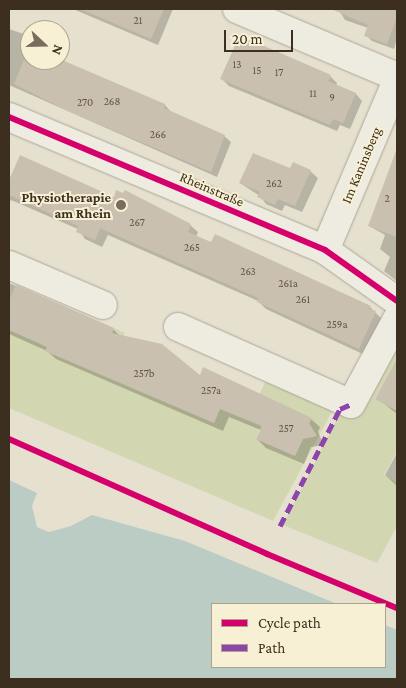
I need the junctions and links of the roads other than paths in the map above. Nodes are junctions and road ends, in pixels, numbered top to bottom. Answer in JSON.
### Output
{"nodes":[{"id":1,"x":237,"y":9,"type":"edge"},
{"id":2,"x":397,"y":78,"type":"edge"},
{"id":3,"x":9,"y":117,"type":"edge"},
{"id":4,"x":325,"y":250,"type":"junction"},
{"id":5,"x":9,"y":265,"type":"edge"},
{"id":6,"x":397,"y":301,"type":"edge"},
{"id":7,"x":103,"y":305,"type":"dead end"},
{"id":8,"x":397,"y":319,"type":"edge"},
{"id":9,"x":178,"y":327,"type":"dead end"}],
"edges":[{"from":1,"to":2,"type":"street"},
{"from":2,"to":4,"type":"street","name":"Im Kaninsberg"},
{"from":3,"to":4,"type":"street","name":"Rheinstraße"},
{"from":4,"to":6,"type":"street","name":"Rheinstraße"},
{"from":5,"to":7,"type":"street"},
{"from":8,"to":9,"type":"street"}]}
